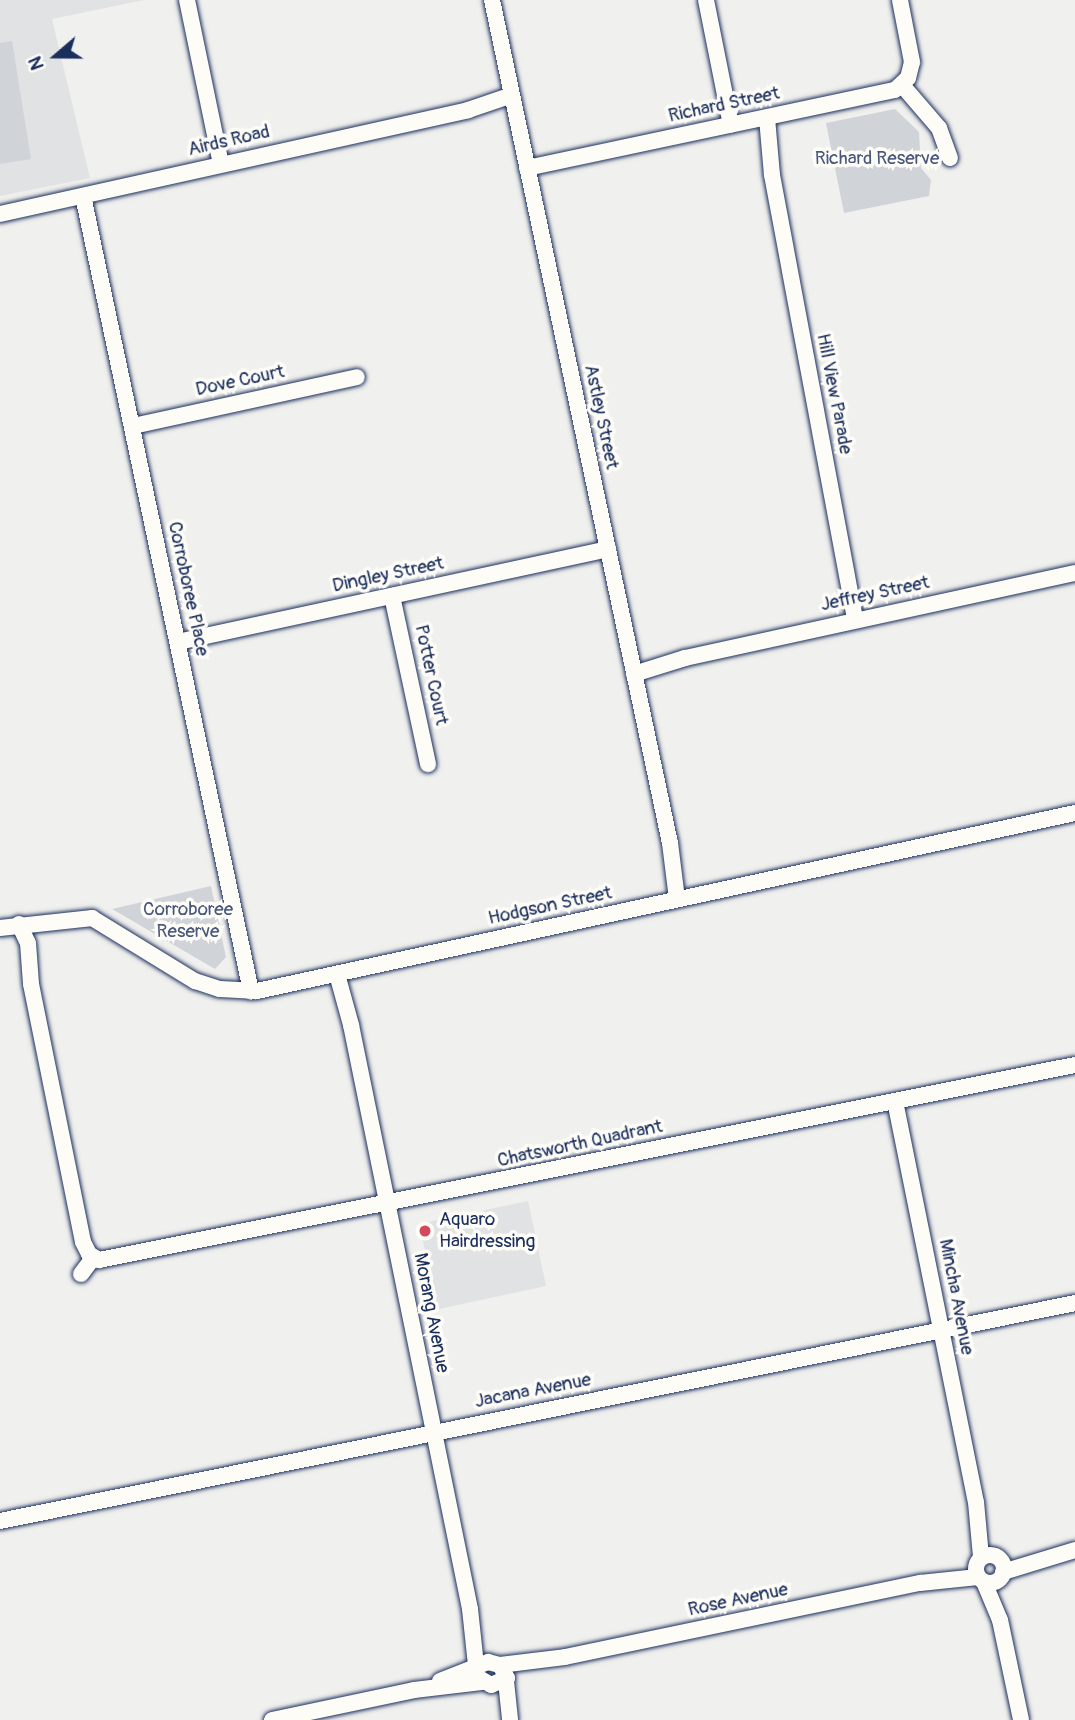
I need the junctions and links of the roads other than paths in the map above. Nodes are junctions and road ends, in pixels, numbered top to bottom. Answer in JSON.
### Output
{"nodes":[{"id":1,"x":187,"y":0,"type":"edge"},
{"id":2,"x":492,"y":0,"type":"edge"},
{"id":3,"x":706,"y":0,"type":"edge"},
{"id":4,"x":900,"y":0,"type":"edge"},
{"id":5,"x":902,"y":85,"type":"junction"},
{"id":6,"x":513,"y":100,"type":"junction"},
{"id":7,"x":761,"y":119,"type":"junction"},
{"id":8,"x":731,"y":125,"type":"junction"},
{"id":9,"x":950,"y":158,"type":"dead end"},
{"id":10,"x":221,"y":164,"type":"junction"},
{"id":11,"x":527,"y":168,"type":"junction"},
{"id":12,"x":83,"y":196,"type":"junction"},
{"id":13,"x":0,"y":214,"type":"edge"},
{"id":14,"x":357,"y":377,"type":"dead end"},
{"id":15,"x":133,"y":426,"type":"junction"},
{"id":16,"x":608,"y":549,"type":"junction"},
{"id":17,"x":1075,"y":573,"type":"edge"},
{"id":18,"x":392,"y":596,"type":"junction"},
{"id":19,"x":855,"y":620,"type":"junction"},
{"id":20,"x":178,"y":642,"type":"junction"},
{"id":21,"x":633,"y":669,"type":"junction"},
{"id":22,"x":428,"y":764,"type":"dead end"},
{"id":23,"x":1075,"y":813,"type":"edge"},
{"id":24,"x":682,"y":898,"type":"junction"},
{"id":25,"x":0,"y":928,"type":"edge"},
{"id":26,"x":20,"y":930,"type":"junction"},
{"id":27,"x":0,"y":937,"type":"edge"},
{"id":28,"x":342,"y":973,"type":"junction"},
{"id":29,"x":251,"y":991,"type":"junction"},
{"id":30,"x":1075,"y":1065,"type":"edge"},
{"id":31,"x":895,"y":1101,"type":"junction"},
{"id":32,"x":388,"y":1204,"type":"junction"},
{"id":33,"x":93,"y":1258,"type":"junction"},
{"id":34,"x":81,"y":1274,"type":"dead end"},
{"id":35,"x":1075,"y":1303,"type":"edge"},
{"id":36,"x":942,"y":1330,"type":"junction"},
{"id":37,"x":434,"y":1433,"type":"junction"},
{"id":38,"x":0,"y":1521,"type":"edge"},
{"id":39,"x":1072,"y":1551,"type":"edge"},
{"id":40,"x":990,"y":1568,"type":"junction"},
{"id":41,"x":491,"y":1673,"type":"junction"},
{"id":42,"x":272,"y":1720,"type":"edge"},
{"id":43,"x":508,"y":1720,"type":"edge"},
{"id":44,"x":1021,"y":1720,"type":"edge"}],
"edges":[{"from":1,"to":10,"type":"street"},
{"from":2,"to":6,"type":"street","name":"Astley Street"},
{"from":3,"to":8,"type":"street"},
{"from":4,"to":5,"type":"street"},
{"from":5,"to":7,"type":"street","name":"Richard Street"},
{"from":5,"to":9,"type":"street"},
{"from":6,"to":10,"type":"street","name":"Airds Road"},
{"from":6,"to":11,"type":"street","name":"Astley Street"},
{"from":7,"to":8,"type":"street","name":"Richard Street"},
{"from":7,"to":19,"type":"street","name":"Hill View Parade"},
{"from":8,"to":11,"type":"street","name":"Richard Street"},
{"from":10,"to":12,"type":"street","name":"Airds Road"},
{"from":11,"to":16,"type":"street","name":"Astley Street"},
{"from":12,"to":13,"type":"street","name":"Airds Road"},
{"from":12,"to":15,"type":"street","name":"Corroboree Place"},
{"from":14,"to":15,"type":"street","name":"Dove Court"},
{"from":15,"to":20,"type":"street","name":"Corroboree Place"},
{"from":16,"to":18,"type":"street","name":"Dingley Street"},
{"from":16,"to":21,"type":"street","name":"Astley Street"},
{"from":17,"to":19,"type":"street","name":"Jeffrey Street"},
{"from":18,"to":20,"type":"street","name":"Dingley Street"},
{"from":18,"to":22,"type":"street","name":"Potter Court"},
{"from":19,"to":21,"type":"street","name":"Jeffrey Street"},
{"from":20,"to":29,"type":"street","name":"Corroboree Place"},
{"from":21,"to":24,"type":"street","name":"Astley Street"},
{"from":23,"to":24,"type":"street","name":"Hodgson Street"},
{"from":24,"to":28,"type":"street","name":"Hodgson Street"},
{"from":25,"to":26,"type":"street","name":"Hodgson Street"},
{"from":26,"to":27,"type":"street","name":"Hodgson Street"},
{"from":26,"to":29,"type":"street","name":"Hodgson Street"},
{"from":26,"to":33,"type":"street"},
{"from":28,"to":29,"type":"street","name":"Hodgson Street"},
{"from":28,"to":32,"type":"street","name":"Morang Avenue"},
{"from":30,"to":31,"type":"street","name":"Chatsworth Quadrant"},
{"from":31,"to":32,"type":"street","name":"Chatsworth Quadrant"},
{"from":31,"to":36,"type":"street","name":"Mincha Avenue"},
{"from":32,"to":33,"type":"street","name":"Chatsworth Quadrant"},
{"from":32,"to":37,"type":"street","name":"Morang Avenue"},
{"from":33,"to":34,"type":"street"},
{"from":35,"to":36,"type":"street","name":"Jacana Avenue"},
{"from":36,"to":37,"type":"street","name":"Jacana Avenue"},
{"from":36,"to":40,"type":"street","name":"Mincha Avenue"},
{"from":37,"to":38,"type":"street","name":"Jacana Avenue"},
{"from":37,"to":41,"type":"street","name":"Morang Avenue"},
{"from":39,"to":40,"type":"street","name":"Rose Avenue"},
{"from":40,"to":41,"type":"street","name":"Rose Avenue"},
{"from":40,"to":44,"type":"street","name":"Mincha Avenue"},
{"from":41,"to":42,"type":"street","name":"Rose Avenue"},
{"from":41,"to":43,"type":"street","name":"Morang Avenue"}]}
